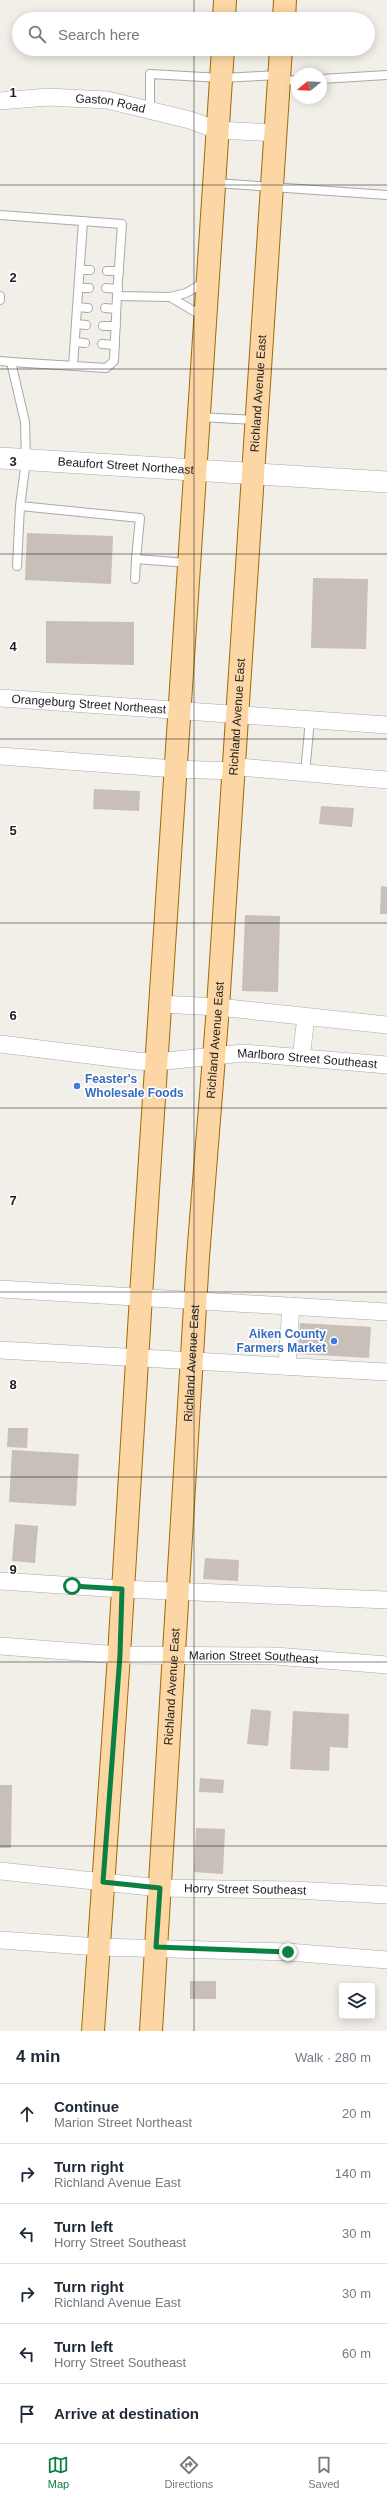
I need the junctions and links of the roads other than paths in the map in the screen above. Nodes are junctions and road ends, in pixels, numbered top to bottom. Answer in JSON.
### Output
{"nodes":[{"id":1,"x":225,"y":0,"type":"edge"},
{"id":2,"x":285,"y":0,"type":"edge"},
{"id":3,"x":224,"y":12,"type":"edge"},
{"id":4,"x":284,"y":12,"type":"edge"},
{"id":5,"x":222,"y":56,"type":"edge"},
{"id":6,"x":282,"y":56,"type":"edge"},
{"id":7,"x":387,"y":75,"type":"edge"},
{"id":8,"x":221,"y":78,"type":"junction"},
{"id":9,"x":285,"y":78,"type":"edge"},
{"id":10,"x":327,"y":79,"type":"edge"},
{"id":11,"x":0,"y":101,"type":"edge"},
{"id":12,"x":150,"y":110,"type":"junction"},
{"id":13,"x":217,"y":130,"type":"junction"},
{"id":14,"x":277,"y":133,"type":"junction"},
{"id":15,"x":212,"y":183,"type":"junction"},
{"id":16,"x":273,"y":188,"type":"junction"},
{"id":17,"x":387,"y":195,"type":"edge"},
{"id":18,"x":0,"y":215,"type":"edge"},
{"id":19,"x":83,"y":221,"type":"junction"},
{"id":20,"x":80,"y":270,"type":"junction"},
{"id":21,"x":90,"y":270,"type":"dead end"},
{"id":22,"x":107,"y":271,"type":"dead end"},
{"id":23,"x":119,"y":271,"type":"junction"},
{"id":24,"x":206,"y":282,"type":"junction"},
{"id":25,"x":79,"y":288,"type":"junction"},
{"id":26,"x":89,"y":288,"type":"dead end"},
{"id":27,"x":106,"y":288,"type":"dead end"},
{"id":28,"x":117,"y":292,"type":"junction"},
{"id":29,"x":0,"y":296,"type":"edge"},
{"id":30,"x":170,"y":298,"type":"junction"},
{"id":31,"x":0,"y":300,"type":"edge"},
{"id":32,"x":78,"y":307,"type":"junction"},
{"id":33,"x":88,"y":308,"type":"dead end"},
{"id":34,"x":105,"y":308,"type":"dead end"},
{"id":35,"x":116,"y":309,"type":"junction"},
{"id":36,"x":204,"y":317,"type":"junction"},
{"id":37,"x":76,"y":324,"type":"junction"},
{"id":38,"x":86,"y":325,"type":"dead end"},
{"id":39,"x":103,"y":326,"type":"dead end"},
{"id":40,"x":116,"y":326,"type":"junction"},
{"id":41,"x":75,"y":342,"type":"junction"},
{"id":42,"x":85,"y":343,"type":"dead end"},
{"id":43,"x":102,"y":344,"type":"dead end"},
{"id":44,"x":115,"y":345,"type":"junction"},
{"id":45,"x":0,"y":361,"type":"edge"},
{"id":46,"x":11,"y":362,"type":"junction"},
{"id":47,"x":73,"y":366,"type":"junction"},
{"id":48,"x":197,"y":417,"type":"junction"},
{"id":49,"x":258,"y":420,"type":"junction"},
{"id":50,"x":0,"y":458,"type":"edge"},
{"id":51,"x":26,"y":460,"type":"junction"},
{"id":52,"x":194,"y":471,"type":"junction"},
{"id":53,"x":252,"y":474,"type":"junction"},
{"id":54,"x":387,"y":482,"type":"edge"},
{"id":55,"x":20,"y":506,"type":"junction"},
{"id":56,"x":136,"y":558,"type":"junction"},
{"id":57,"x":188,"y":563,"type":"junction"},
{"id":58,"x":17,"y":566,"type":"dead end"},
{"id":59,"x":135,"y":579,"type":"dead end"},
{"id":60,"x":0,"y":698,"type":"edge"},
{"id":61,"x":178,"y":711,"type":"junction"},
{"id":62,"x":237,"y":714,"type":"junction"},
{"id":63,"x":310,"y":720,"type":"junction"},
{"id":64,"x":387,"y":725,"type":"edge"},
{"id":65,"x":0,"y":756,"type":"edge"},
{"id":66,"x":175,"y":769,"type":"junction"},
{"id":67,"x":234,"y":770,"type":"junction"},
{"id":68,"x":305,"y":773,"type":"junction"},
{"id":69,"x":387,"y":780,"type":"edge"},
{"id":70,"x":160,"y":1004,"type":"junction"},
{"id":71,"x":218,"y":1007,"type":"junction"},
{"id":72,"x":306,"y":1017,"type":"junction"},
{"id":73,"x":387,"y":1025,"type":"edge"},
{"id":74,"x":0,"y":1044,"type":"edge"},
{"id":75,"x":214,"y":1055,"type":"junction"},
{"id":76,"x":301,"y":1058,"type":"junction"},
{"id":77,"x":156,"y":1062,"type":"junction"},
{"id":78,"x":387,"y":1065,"type":"edge"},
{"id":79,"x":0,"y":1288,"type":"edge"},
{"id":80,"x":141,"y":1296,"type":"junction"},
{"id":81,"x":196,"y":1300,"type":"junction"},
{"id":82,"x":291,"y":1306,"type":"junction"},
{"id":83,"x":387,"y":1312,"type":"edge"},
{"id":84,"x":0,"y":1350,"type":"edge"},
{"id":85,"x":137,"y":1358,"type":"junction"},
{"id":86,"x":192,"y":1361,"type":"junction"},
{"id":87,"x":287,"y":1366,"type":"junction"},
{"id":88,"x":387,"y":1372,"type":"edge"},
{"id":89,"x":0,"y":1581,"type":"edge"},
{"id":90,"x":122,"y":1589,"type":"junction"},
{"id":91,"x":178,"y":1590,"type":"junction"},
{"id":92,"x":387,"y":1600,"type":"edge"},
{"id":93,"x":0,"y":1646,"type":"edge"},
{"id":94,"x":120,"y":1655,"type":"junction"},
{"id":95,"x":174,"y":1655,"type":"junction"},
{"id":96,"x":387,"y":1665,"type":"edge"},
{"id":97,"x":0,"y":1871,"type":"edge"},
{"id":98,"x":103,"y":1882,"type":"junction"},
{"id":99,"x":160,"y":1888,"type":"junction"},
{"id":100,"x":387,"y":1896,"type":"edge"},
{"id":101,"x":0,"y":1940,"type":"edge"},
{"id":102,"x":99,"y":1947,"type":"junction"},
{"id":103,"x":156,"y":1947,"type":"junction"},
{"id":104,"x":387,"y":1960,"type":"edge"},
{"id":105,"x":93,"y":2031,"type":"edge"},
{"id":106,"x":151,"y":2031,"type":"edge"}],
"edges":[{"from":1,"to":3,"type":"main road"},
{"from":2,"to":4,"type":"main road"},
{"from":5,"to":8,"type":"main road"},
{"from":6,"to":9,"type":"main road","name":"Richland Avenue East"},
{"from":7,"to":10,"type":"lane"},
{"from":8,"to":9,"type":"lane"},
{"from":8,"to":12,"type":"lane"},
{"from":8,"to":13,"type":"main road"},
{"from":9,"to":14,"type":"main road","name":"Richland Avenue East"},
{"from":11,"to":12,"type":"street","name":"Gaston Road"},
{"from":12,"to":13,"type":"street","name":"Gaston Road"},
{"from":13,"to":14,"type":"street","name":"Gaston Road"},
{"from":13,"to":15,"type":"main road"},
{"from":14,"to":16,"type":"main road","name":"Richland Avenue East"},
{"from":15,"to":16,"type":"lane"},
{"from":15,"to":24,"type":"main road"},
{"from":16,"to":17,"type":"lane"},
{"from":16,"to":49,"type":"main road","name":"Richland Avenue East"},
{"from":18,"to":19,"type":"lane"},
{"from":19,"to":20,"type":"lane"},
{"from":19,"to":23,"type":"lane"},
{"from":20,"to":21,"type":"lane"},
{"from":20,"to":25,"type":"lane"},
{"from":22,"to":23,"type":"lane"},
{"from":23,"to":28,"type":"lane"},
{"from":24,"to":30,"type":"lane"},
{"from":24,"to":36,"type":"main road"},
{"from":25,"to":26,"type":"lane"},
{"from":25,"to":32,"type":"lane"},
{"from":27,"to":28,"type":"lane"},
{"from":28,"to":30,"type":"lane"},
{"from":28,"to":35,"type":"lane"},
{"from":29,"to":31,"type":"lane"},
{"from":30,"to":36,"type":"lane"},
{"from":32,"to":33,"type":"lane"},
{"from":32,"to":37,"type":"lane"},
{"from":34,"to":35,"type":"lane"},
{"from":35,"to":40,"type":"lane"},
{"from":36,"to":48,"type":"main road"},
{"from":37,"to":38,"type":"lane"},
{"from":37,"to":41,"type":"lane"},
{"from":39,"to":40,"type":"lane"},
{"from":40,"to":44,"type":"lane"},
{"from":41,"to":42,"type":"lane"},
{"from":41,"to":47,"type":"lane"},
{"from":43,"to":44,"type":"lane"},
{"from":44,"to":47,"type":"lane"},
{"from":45,"to":46,"type":"lane"},
{"from":46,"to":47,"type":"lane"},
{"from":46,"to":51,"type":"lane"},
{"from":48,"to":49,"type":"lane"},
{"from":48,"to":52,"type":"main road"},
{"from":49,"to":53,"type":"main road","name":"Richland Avenue East"},
{"from":50,"to":51,"type":"street","name":"Beaufort Street Northeast"},
{"from":51,"to":52,"type":"street","name":"Beaufort Street Northeast"},
{"from":51,"to":55,"type":"lane"},
{"from":52,"to":53,"type":"street","name":"Beaufort Street Northeast"},
{"from":52,"to":57,"type":"main road"},
{"from":53,"to":54,"type":"street","name":"Beaufort Street Northeast"},
{"from":53,"to":62,"type":"main road","name":"Richland Avenue East"},
{"from":55,"to":56,"type":"lane"},
{"from":55,"to":58,"type":"lane"},
{"from":56,"to":57,"type":"lane"},
{"from":56,"to":59,"type":"lane"},
{"from":57,"to":61,"type":"main road"},
{"from":60,"to":61,"type":"street","name":"Orangeburg Street Northeast"},
{"from":61,"to":62,"type":"street","name":"Orangeburg Street Northeast"},
{"from":61,"to":66,"type":"main road"},
{"from":62,"to":63,"type":"street","name":"Orangeburg Street Northeast"},
{"from":62,"to":67,"type":"main road","name":"Richland Avenue East"},
{"from":63,"to":64,"type":"street","name":"Orangeburg Street Northeast"},
{"from":63,"to":68,"type":"lane"},
{"from":65,"to":66,"type":"street"},
{"from":66,"to":67,"type":"street"},
{"from":66,"to":70,"type":"main road"},
{"from":67,"to":68,"type":"street"},
{"from":67,"to":71,"type":"main road","name":"Richland Avenue East"},
{"from":68,"to":69,"type":"street"},
{"from":70,"to":71,"type":"street"},
{"from":70,"to":77,"type":"main road"},
{"from":71,"to":72,"type":"street"},
{"from":71,"to":75,"type":"main road","name":"Richland Avenue East"},
{"from":72,"to":73,"type":"street"},
{"from":72,"to":76,"type":"street"},
{"from":74,"to":77,"type":"street","name":"Marlboro Street Southeast"},
{"from":75,"to":76,"type":"street","name":"Marlboro Street Southeast"},
{"from":75,"to":77,"type":"street","name":"Marlboro Street Southeast"},
{"from":75,"to":81,"type":"main road","name":"Richland Avenue East"},
{"from":76,"to":78,"type":"street","name":"Marlboro Street Southeast"},
{"from":77,"to":80,"type":"main road"},
{"from":79,"to":80,"type":"street"},
{"from":80,"to":81,"type":"street"},
{"from":80,"to":85,"type":"main road"},
{"from":81,"to":82,"type":"street"},
{"from":81,"to":86,"type":"main road","name":"Richland Avenue East"},
{"from":82,"to":83,"type":"street"},
{"from":82,"to":87,"type":"street"},
{"from":84,"to":85,"type":"street"},
{"from":85,"to":86,"type":"street"},
{"from":85,"to":90,"type":"main road"},
{"from":86,"to":87,"type":"street"},
{"from":86,"to":91,"type":"main road","name":"Richland Avenue East"},
{"from":87,"to":88,"type":"street"},
{"from":89,"to":90,"type":"street"},
{"from":90,"to":91,"type":"street"},
{"from":90,"to":94,"type":"main road"},
{"from":91,"to":92,"type":"street"},
{"from":91,"to":95,"type":"main road","name":"Richland Avenue East"},
{"from":93,"to":94,"type":"street","name":"Marion Street Southeast"},
{"from":94,"to":95,"type":"street","name":"Marion Street Southeast"},
{"from":94,"to":98,"type":"main road"},
{"from":95,"to":96,"type":"street","name":"Marion Street Southeast"},
{"from":95,"to":99,"type":"main road","name":"Richland Avenue East"},
{"from":97,"to":98,"type":"street","name":"Horry Street Southeast"},
{"from":98,"to":99,"type":"street","name":"Horry Street Southeast"},
{"from":98,"to":102,"type":"main road"},
{"from":99,"to":100,"type":"street","name":"Horry Street Southeast"},
{"from":99,"to":103,"type":"main road","name":"Richland Avenue East"},
{"from":101,"to":102,"type":"street"},
{"from":102,"to":103,"type":"street"},
{"from":102,"to":105,"type":"main road"},
{"from":103,"to":104,"type":"street"},
{"from":103,"to":106,"type":"main road","name":"Richland Avenue East"}]}
